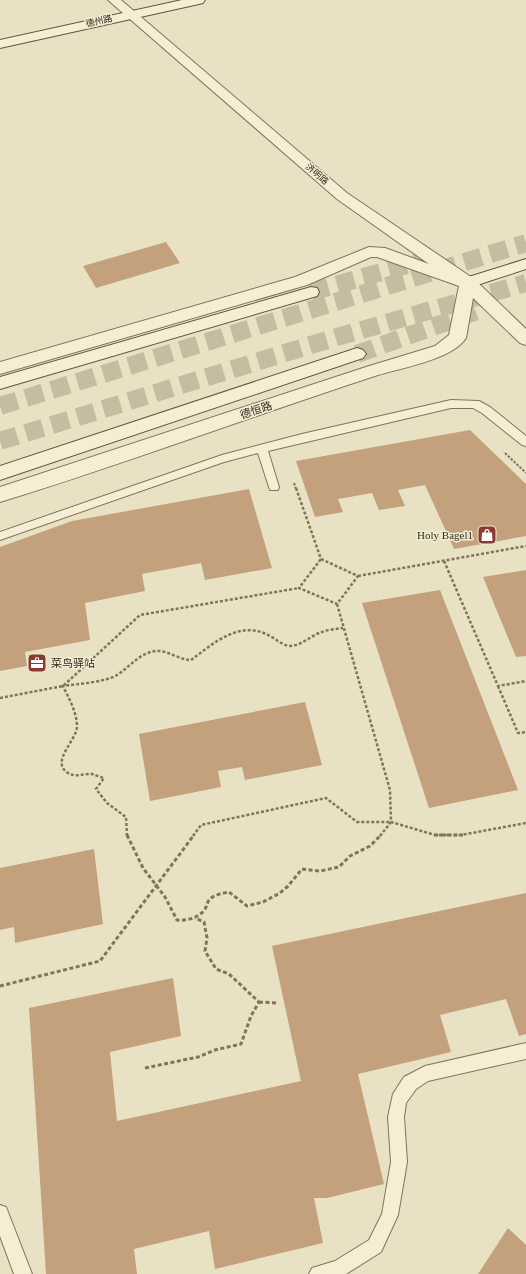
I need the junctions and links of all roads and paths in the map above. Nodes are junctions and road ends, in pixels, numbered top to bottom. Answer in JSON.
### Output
{"nodes":[{"id":1,"x":144,"y":0,"type":"edge"},
{"id":2,"x":199,"y":0,"type":"edge"},
{"id":3,"x":121,"y":7,"type":"edge"},
{"id":4,"x":0,"y":32,"type":"edge"},
{"id":5,"x":0,"y":44,"type":"edge"},
{"id":6,"x":526,"y":264,"type":"edge"},
{"id":7,"x":468,"y":283,"type":"junction"},
{"id":8,"x":311,"y":292,"type":"tunnel mouth"},
{"id":9,"x":526,"y":339,"type":"edge"},
{"id":10,"x":357,"y":354,"type":"tunnel mouth"},
{"id":11,"x":0,"y":368,"type":"edge"},
{"id":12,"x":0,"y":383,"type":"edge"},
{"id":13,"x":526,"y":442,"type":"edge"},
{"id":14,"x":262,"y":448,"type":"junction"},
{"id":15,"x":503,"y":451,"type":"dead end"},
{"id":16,"x":0,"y":473,"type":"edge"},
{"id":17,"x":526,"y":473,"type":"edge"},
{"id":18,"x":294,"y":482,"type":"dead end"},
{"id":19,"x":274,"y":487,"type":"dead end"},
{"id":20,"x":0,"y":495,"type":"edge"},
{"id":21,"x":0,"y":536,"type":"edge"},
{"id":22,"x":526,"y":546,"type":"edge"},
{"id":23,"x":321,"y":559,"type":"junction"},
{"id":24,"x":444,"y":561,"type":"junction"},
{"id":25,"x":358,"y":576,"type":"junction"},
{"id":26,"x":299,"y":588,"type":"junction"},
{"id":27,"x":337,"y":604,"type":"junction"},
{"id":28,"x":343,"y":628,"type":"junction"},
{"id":29,"x":526,"y":681,"type":"edge"},
{"id":30,"x":63,"y":686,"type":"junction"},
{"id":31,"x":498,"y":686,"type":"junction"},
{"id":32,"x":0,"y":698,"type":"edge"},
{"id":33,"x":526,"y":732,"type":"edge"},
{"id":34,"x":391,"y":822,"type":"junction"},
{"id":35,"x":526,"y":823,"type":"edge"},
{"id":36,"x":156,"y":886,"type":"junction"},
{"id":37,"x":195,"y":918,"type":"junction"},
{"id":38,"x":0,"y":986,"type":"edge"},
{"id":39,"x":259,"y":1002,"type":"junction"},
{"id":40,"x":278,"y":1003,"type":"dead end"},
{"id":41,"x":526,"y":1051,"type":"edge"},
{"id":42,"x":145,"y":1068,"type":"dead end"},
{"id":43,"x":0,"y":1213,"type":"edge"},
{"id":44,"x":23,"y":1274,"type":"edge"},
{"id":45,"x":318,"y":1274,"type":"edge"}],
"edges":[{"from":1,"to":3,"type":"street","name":"德州路"},
{"from":2,"to":3,"type":"street","name":"德州路"},
{"from":3,"to":4,"type":"street","name":"德州路"},
{"from":3,"to":5,"type":"street","name":"德州路"},
{"from":3,"to":7,"type":"street","name":"济明路"},
{"from":6,"to":7,"type":"street"},
{"from":7,"to":9,"type":"street","name":"济明路"},
{"from":7,"to":11,"type":"street"},
{"from":7,"to":20,"type":"street","name":"德恒路"},
{"from":8,"to":12,"type":"street"},
{"from":10,"to":16,"type":"street"},
{"from":13,"to":14,"type":"lane"},
{"from":14,"to":19,"type":"lane"},
{"from":14,"to":21,"type":"lane"},
{"from":15,"to":17,"type":"path"},
{"from":18,"to":23,"type":"path"},
{"from":22,"to":24,"type":"path"},
{"from":23,"to":25,"type":"path"},
{"from":23,"to":26,"type":"path"},
{"from":24,"to":25,"type":"path"},
{"from":24,"to":31,"type":"path"},
{"from":25,"to":27,"type":"path"},
{"from":26,"to":27,"type":"path"},
{"from":26,"to":30,"type":"path"},
{"from":27,"to":28,"type":"path"},
{"from":28,"to":30,"type":"path"},
{"from":28,"to":34,"type":"path"},
{"from":29,"to":31,"type":"path"},
{"from":30,"to":32,"type":"path"},
{"from":30,"to":36,"type":"path"},
{"from":31,"to":33,"type":"path"},
{"from":34,"to":35,"type":"path"},
{"from":34,"to":36,"type":"path"},
{"from":34,"to":37,"type":"path"},
{"from":36,"to":37,"type":"path"},
{"from":36,"to":38,"type":"path"},
{"from":37,"to":39,"type":"path"},
{"from":39,"to":40,"type":"path"},
{"from":39,"to":42,"type":"path"},
{"from":41,"to":45,"type":"lane"},
{"from":43,"to":44,"type":"lane"}]}
